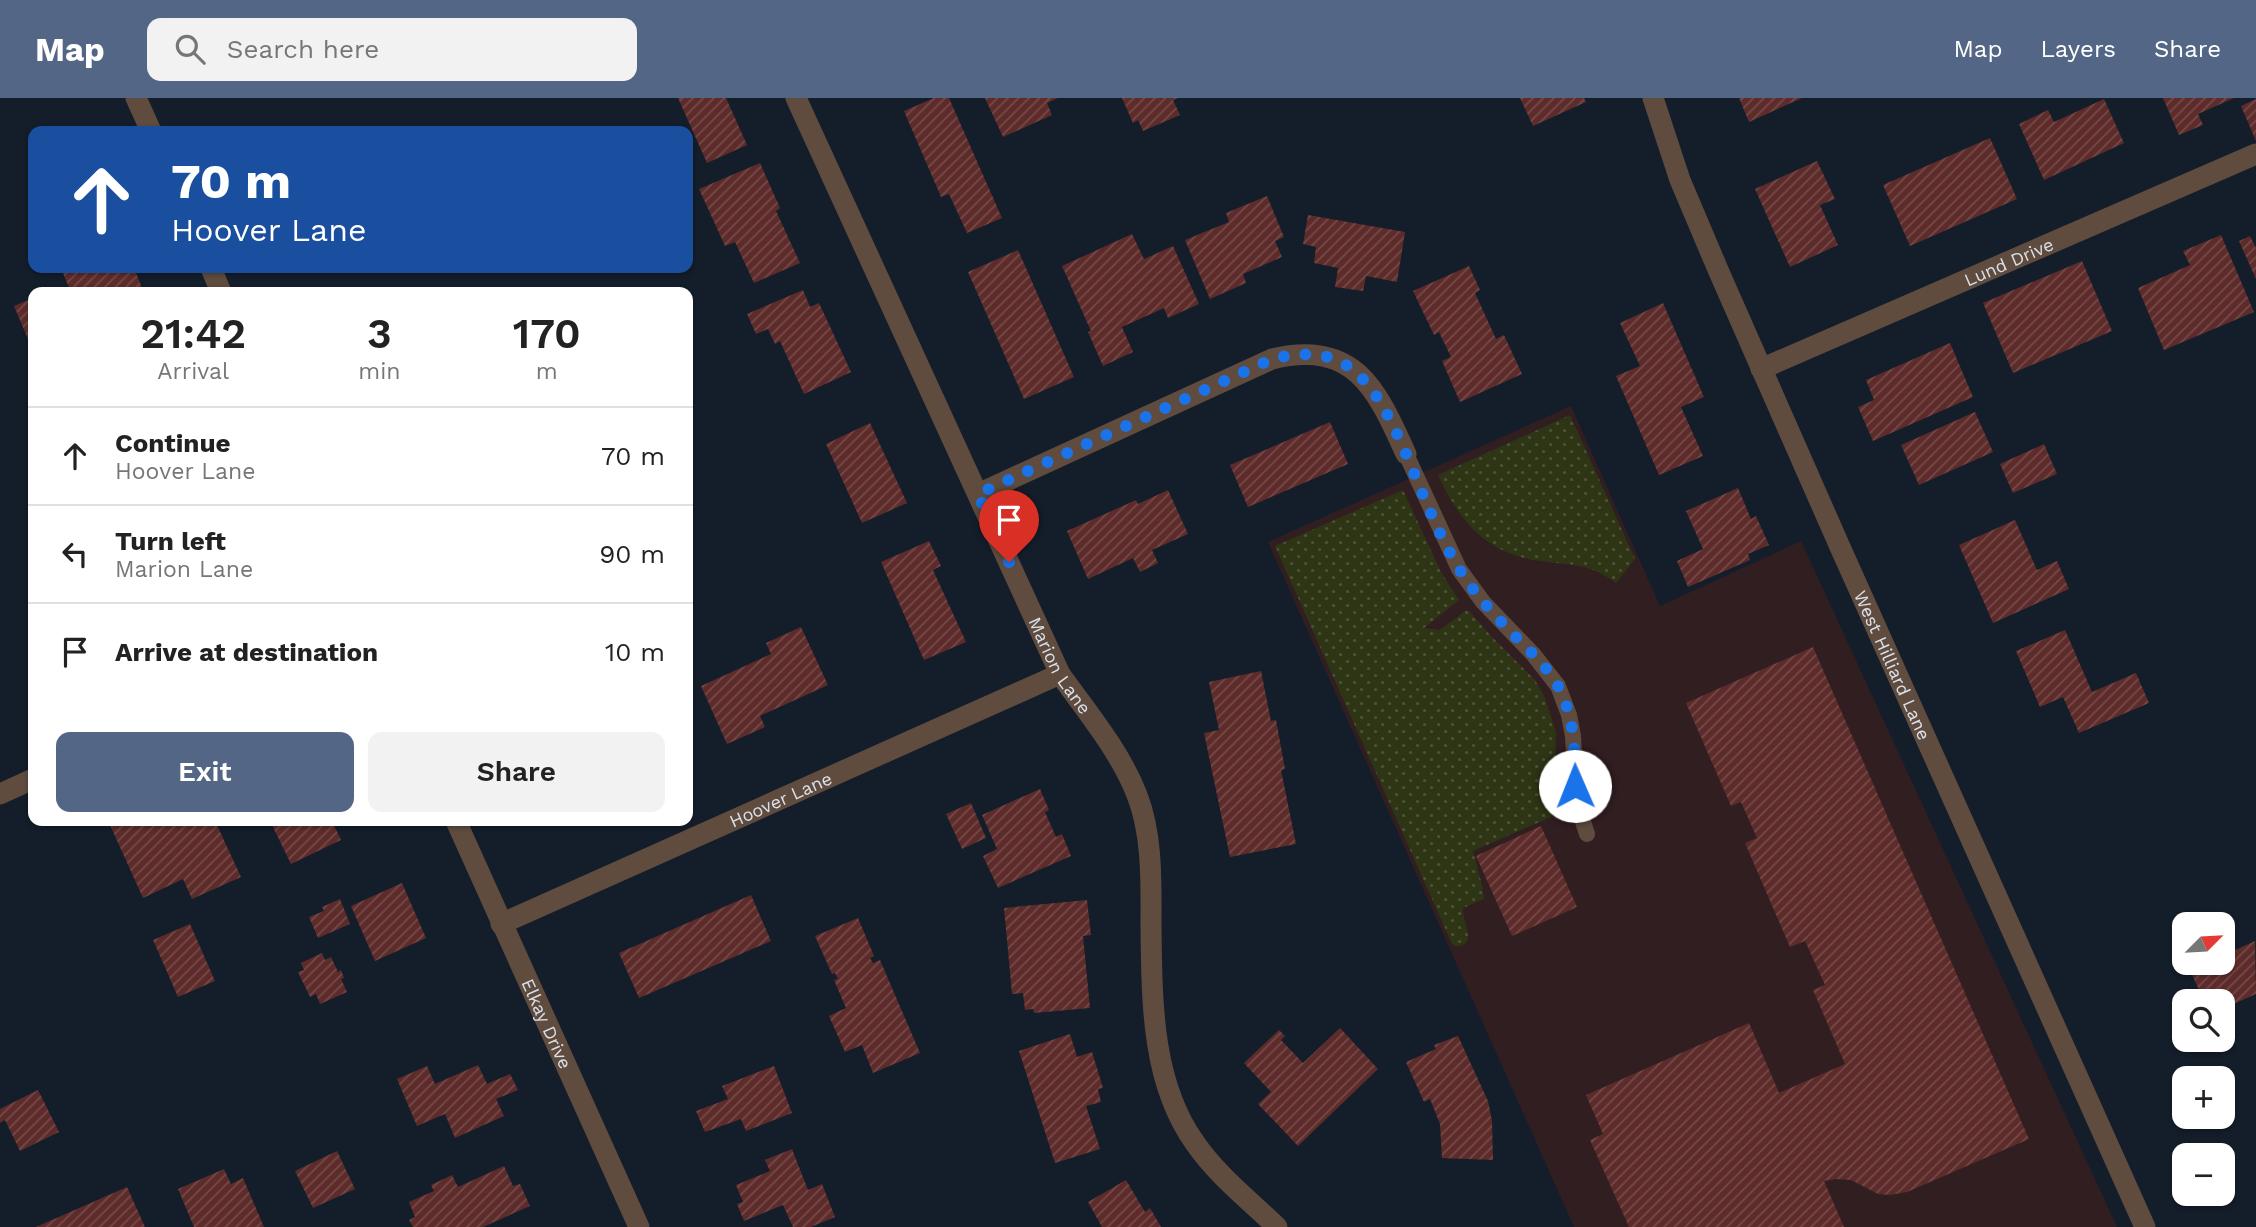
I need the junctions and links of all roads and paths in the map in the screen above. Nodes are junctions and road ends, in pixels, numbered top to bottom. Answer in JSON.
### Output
{"nodes":[{"id":1,"x":136,"y":98,"type":"edge"},
{"id":2,"x":796,"y":98,"type":"edge"},
{"id":3,"x":1653,"y":98,"type":"edge"},
{"id":4,"x":149,"y":126,"type":"edge"},
{"id":5,"x":2256,"y":154,"type":"edge"},
{"id":6,"x":1761,"y":369,"type":"junction"},
{"id":7,"x":1406,"y":454,"type":"joint"},
{"id":8,"x":978,"y":494,"type":"junction"},
{"id":9,"x":1060,"y":674,"type":"junction"},
{"id":10,"x":28,"y":781,"type":"edge"},
{"id":11,"x":0,"y":794,"type":"edge"},
{"id":12,"x":458,"y":826,"type":"edge"},
{"id":13,"x":1587,"y":834,"type":"dead end"},
{"id":14,"x":501,"y":923,"type":"junction"},
{"id":15,"x":639,"y":1227,"type":"edge"},
{"id":16,"x":1277,"y":1227,"type":"edge"},
{"id":17,"x":2145,"y":1227,"type":"edge"}],
"edges":[{"from":1,"to":4,"type":"street"},
{"from":2,"to":8,"type":"street","name":"Marion Lane"},
{"from":3,"to":6,"type":"street","name":"West Hilliard Lane"},
{"from":5,"to":6,"type":"street","name":"Lund Drive"},
{"from":6,"to":17,"type":"street","name":"West Hilliard Lane"},
{"from":7,"to":8,"type":"street"},
{"from":7,"to":13,"type":"lane"},
{"from":8,"to":9,"type":"street","name":"Marion Lane"},
{"from":9,"to":14,"type":"street","name":"Hoover Lane"},
{"from":9,"to":16,"type":"street","name":"Marion Lane"},
{"from":10,"to":11,"type":"street"},
{"from":12,"to":14,"type":"street","name":"Elkay Drive"},
{"from":14,"to":15,"type":"street","name":"Elkay Drive"}]}
